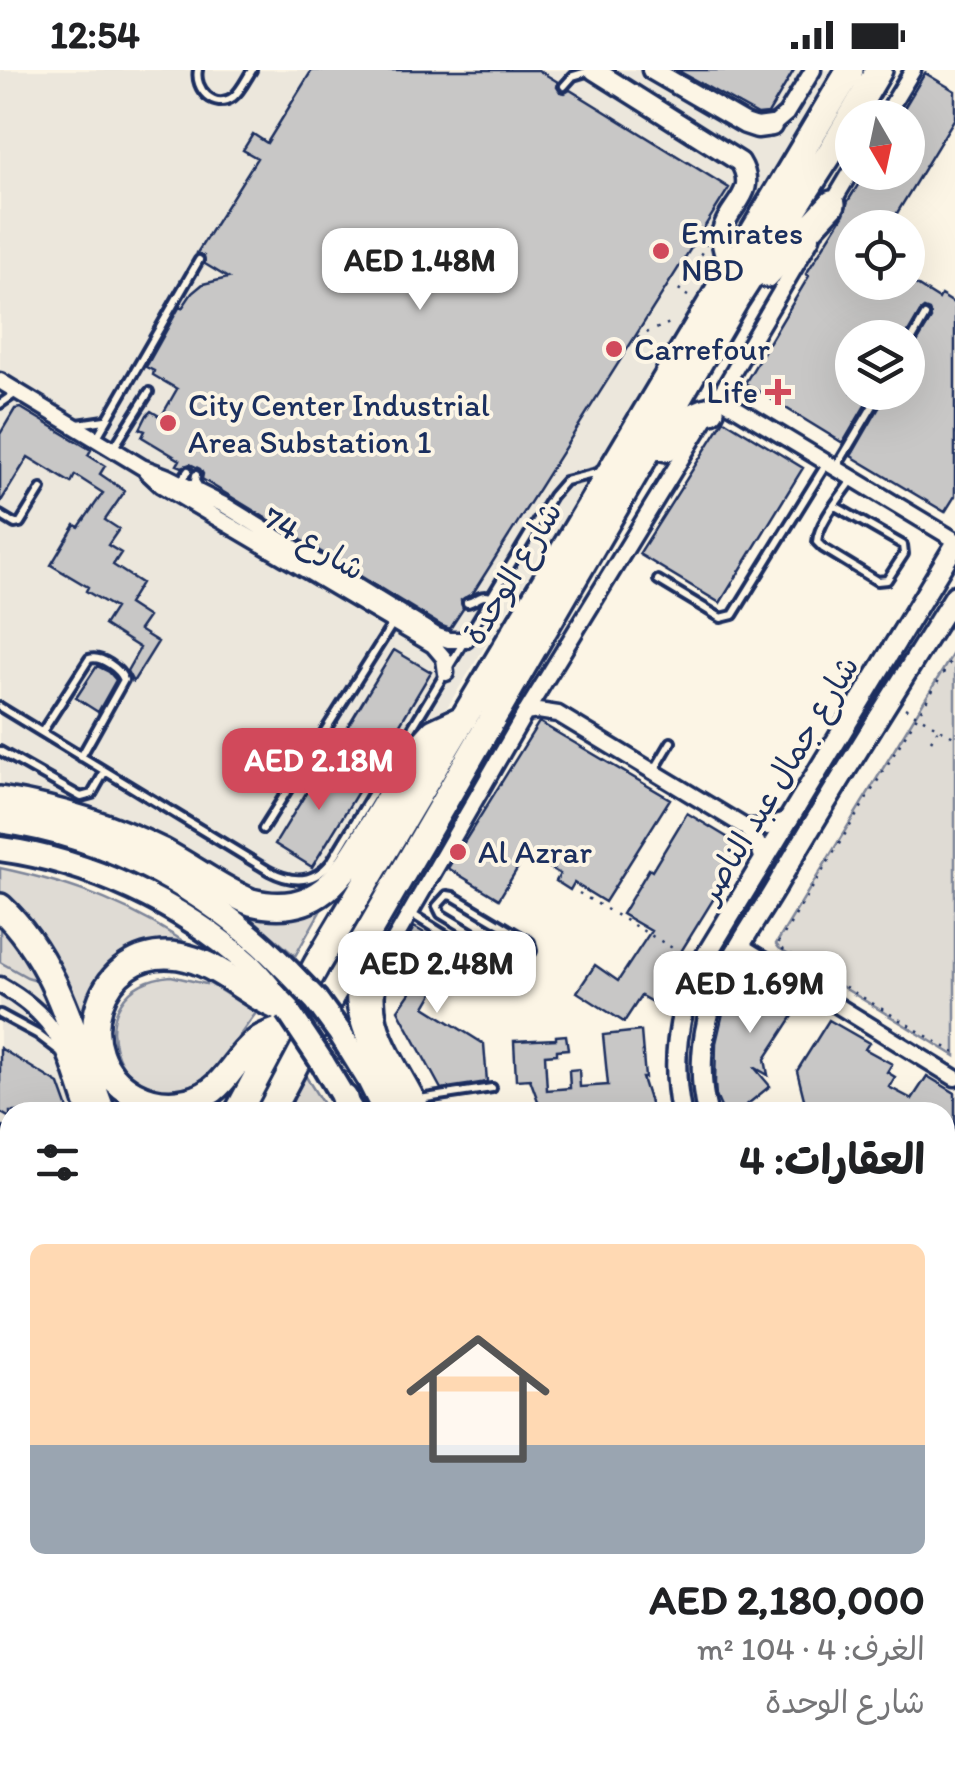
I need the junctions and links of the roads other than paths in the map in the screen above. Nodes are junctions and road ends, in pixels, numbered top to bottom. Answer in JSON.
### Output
{"nodes":[{"id":1,"x":198,"y":70,"type":"edge"},
{"id":2,"x":252,"y":70,"type":"edge"},
{"id":3,"x":594,"y":70,"type":"edge"},
{"id":4,"x":813,"y":70,"type":"edge"},
{"id":5,"x":879,"y":70,"type":"edge"},
{"id":6,"x":913,"y":70,"type":"edge"},
{"id":7,"x":849,"y":71,"type":"edge"},
{"id":8,"x":655,"y":72,"type":"edge"},
{"id":9,"x":564,"y":86,"type":"dead end"},
{"id":10,"x":636,"y":96,"type":"junction"},
{"id":11,"x":895,"y":100,"type":"edge"},
{"id":12,"x":772,"y":126,"type":"joint"},
{"id":13,"x":840,"y":190,"type":"edge"},
{"id":14,"x":832,"y":204,"type":"junction"},
{"id":15,"x":199,"y":260,"type":"dead end"},
{"id":16,"x":730,"y":272,"type":"junction"},
{"id":17,"x":736,"y":300,"type":"junction"},
{"id":18,"x":925,"y":316,"type":"dead end"},
{"id":19,"x":923,"y":320,"type":"edge"},
{"id":20,"x":0,"y":381,"type":"edge"},
{"id":21,"x":18,"y":392,"type":"junction"},
{"id":22,"x":149,"y":392,"type":"dead end"},
{"id":23,"x":0,"y":404,"type":"edge"},
{"id":24,"x":714,"y":404,"type":"junction"},
{"id":25,"x":868,"y":410,"type":"edge"},
{"id":26,"x":106,"y":420,"type":"junction"},
{"id":27,"x":70,"y":424,"type":"junction"},
{"id":28,"x":96,"y":439,"type":"junction"},
{"id":29,"x":113,"y":450,"type":"junction"},
{"id":30,"x":832,"y":465,"type":"junction"},
{"id":31,"x":623,"y":474,"type":"junction"},
{"id":32,"x":854,"y":478,"type":"junction"},
{"id":33,"x":184,"y":480,"type":"junction"},
{"id":34,"x":42,"y":490,"type":"dead end"},
{"id":35,"x":835,"y":506,"type":"junction"},
{"id":36,"x":0,"y":515,"type":"edge"},
{"id":37,"x":955,"y":542,"type":"edge"},
{"id":38,"x":658,"y":580,"type":"dead end"},
{"id":39,"x":955,"y":595,"type":"edge"},
{"id":40,"x":490,"y":597,"type":"junction"},
{"id":41,"x":467,"y":603,"type":"dead end"},
{"id":42,"x":394,"y":622,"type":"junction"},
{"id":43,"x":466,"y":640,"type":"junction"},
{"id":44,"x":879,"y":668,"type":"junction"},
{"id":45,"x":446,"y":673,"type":"junction"},
{"id":46,"x":543,"y":684,"type":"junction"},
{"id":47,"x":0,"y":707,"type":"edge"},
{"id":48,"x":525,"y":713,"type":"junction"},
{"id":49,"x":558,"y":714,"type":"junction"},
{"id":50,"x":464,"y":718,"type":"junction"},
{"id":51,"x":42,"y":732,"type":"junction"},
{"id":52,"x":671,"y":742,"type":"dead end"},
{"id":53,"x":864,"y":744,"type":"junction"},
{"id":54,"x":0,"y":751,"type":"edge"},
{"id":55,"x":82,"y":757,"type":"junction"},
{"id":56,"x":654,"y":770,"type":"junction"},
{"id":57,"x":105,"y":771,"type":"junction"},
{"id":58,"x":800,"y":798,"type":"junction"},
{"id":59,"x":0,"y":800,"type":"edge"},
{"id":60,"x":787,"y":819,"type":"junction"},
{"id":61,"x":0,"y":821,"type":"edge"},
{"id":62,"x":746,"y":827,"type":"junction"},
{"id":63,"x":263,"y":828,"type":"dead end"},
{"id":64,"x":0,"y":849,"type":"edge"},
{"id":65,"x":792,"y":859,"type":"junction"},
{"id":66,"x":763,"y":860,"type":"junction"},
{"id":67,"x":406,"y":867,"type":"junction"},
{"id":68,"x":453,"y":896,"type":"joint"},
{"id":69,"x":0,"y":906,"type":"edge"},
{"id":70,"x":410,"y":913,"type":"junction"},
{"id":71,"x":741,"y":946,"type":"junction"},
{"id":72,"x":478,"y":966,"type":"dead end"},
{"id":73,"x":0,"y":986,"type":"edge"},
{"id":74,"x":0,"y":1014,"type":"edge"},
{"id":75,"x":284,"y":1021,"type":"junction"},
{"id":76,"x":66,"y":1056,"type":"junction"},
{"id":77,"x":955,"y":1078,"type":"edge"},
{"id":78,"x":492,"y":1088,"type":"dead end"},
{"id":79,"x":82,"y":1102,"type":"edge"},
{"id":80,"x":98,"y":1102,"type":"edge"},
{"id":81,"x":158,"y":1102,"type":"edge"},
{"id":82,"x":180,"y":1102,"type":"edge"},
{"id":83,"x":243,"y":1102,"type":"edge"},
{"id":84,"x":275,"y":1102,"type":"edge"},
{"id":85,"x":345,"y":1102,"type":"edge"},
{"id":86,"x":380,"y":1102,"type":"edge"},
{"id":87,"x":413,"y":1102,"type":"edge"},
{"id":88,"x":414,"y":1102,"type":"edge"},
{"id":89,"x":440,"y":1102,"type":"edge"},
{"id":90,"x":679,"y":1102,"type":"edge"},
{"id":91,"x":706,"y":1102,"type":"edge"}],
"edges":[{"from":1,"to":2,"type":"lane"},
{"from":3,"to":9,"type":"lane"},
{"from":3,"to":10,"type":"street"},
{"from":4,"to":12,"type":"street"},
{"from":5,"to":17,"type":"highway","name":"شارع الوحدة"},
{"from":6,"to":11,"type":"street"},
{"from":7,"to":16,"type":"highway","name":"شارع الوحدة"},
{"from":8,"to":10,"type":"street"},
{"from":8,"to":12,"type":"street"},
{"from":10,"to":16,"type":"street"},
{"from":13,"to":14,"type":"street"},
{"from":14,"to":17,"type":"highway"},
{"from":14,"to":24,"type":"street"},
{"from":15,"to":26,"type":"lane"},
{"from":16,"to":31,"type":"highway","name":"شارع الوحدة"},
{"from":17,"to":31,"type":"highway","name":"شارع الوحدة"},
{"from":18,"to":19,"type":"lane"},
{"from":20,"to":21,"type":"street","name":"شارع 74"},
{"from":21,"to":23,"type":"lane"},
{"from":21,"to":27,"type":"street","name":"شارع 74"},
{"from":22,"to":29,"type":"lane"},
{"from":24,"to":30,"type":"street"},
{"from":24,"to":31,"type":"highway"},
{"from":24,"to":46,"type":"street"},
{"from":25,"to":30,"type":"lane"},
{"from":26,"to":27,"type":"lane"},
{"from":26,"to":28,"type":"lane"},
{"from":27,"to":28,"type":"street","name":"شارع 74"},
{"from":28,"to":29,"type":"street","name":"شارع 74"},
{"from":29,"to":33,"type":"street","name":"شارع 74"},
{"from":30,"to":32,"type":"street"},
{"from":30,"to":38,"type":"lane"},
{"from":31,"to":40,"type":"lane"},
{"from":31,"to":50,"type":"highway","name":"شارع الوحدة"},
{"from":31,"to":67,"type":"highway","name":"شارع الوحدة"},
{"from":32,"to":35,"type":"lane"},
{"from":32,"to":37,"type":"street"},
{"from":33,"to":42,"type":"street","name":"شارع 74"},
{"from":33,"to":43,"type":"street","name":"شارع 74"},
{"from":34,"to":36,"type":"lane"},
{"from":35,"to":35,"type":"lane"},
{"from":37,"to":44,"type":"street","name":"شارع جمال عبد الناصر"},
{"from":39,"to":53,"type":"street","name":"شارع جمال عبد الناصر"},
{"from":40,"to":41,"type":"lane"},
{"from":40,"to":43,"type":"lane"},
{"from":42,"to":45,"type":"street","name":"شارع 74"},
{"from":42,"to":63,"type":"lane"},
{"from":43,"to":45,"type":"lane"},
{"from":44,"to":53,"type":"street"},
{"from":44,"to":58,"type":"street","name":"شارع جمال عبد الناصر"},
{"from":45,"to":57,"type":"lane"},
{"from":46,"to":48,"type":"street"},
{"from":46,"to":49,"type":"street"},
{"from":47,"to":51,"type":"lane"},
{"from":48,"to":49,"type":"street"},
{"from":48,"to":70,"type":"street"},
{"from":49,"to":56,"type":"street"},
{"from":50,"to":59,"type":"highway"},
{"from":50,"to":75,"type":"highway","name":"شارع الوحدة"},
{"from":51,"to":55,"type":"lane"},
{"from":51,"to":55,"type":"lane"},
{"from":52,"to":56,"type":"lane"},
{"from":53,"to":65,"type":"street","name":"شارع جمال عبد الناصر"},
{"from":54,"to":57,"type":"lane"},
{"from":55,"to":57,"type":"lane"},
{"from":56,"to":62,"type":"street"},
{"from":58,"to":60,"type":"street","name":"شارع جمال عبد الناصر"},
{"from":58,"to":65,"type":"street"},
{"from":60,"to":62,"type":"street"},
{"from":60,"to":66,"type":"street","name":"شارع جمال عبد الناصر"},
{"from":61,"to":86,"type":"main road","bridge":true},
{"from":62,"to":66,"type":"street"},
{"from":64,"to":75,"type":"main road"},
{"from":65,"to":71,"type":"street","name":"شارع جمال عبد الناصر"},
{"from":66,"to":90,"type":"street","name":"شارع جمال عبد الناصر"},
{"from":67,"to":84,"type":"highway","name":"شارع الوحدة"},
{"from":67,"to":87,"type":"highway"},
{"from":68,"to":68,"type":"lane"},
{"from":69,"to":80,"type":"highway"},
{"from":70,"to":72,"type":"lane"},
{"from":70,"to":88,"type":"street"},
{"from":71,"to":77,"type":"street"},
{"from":71,"to":91,"type":"street","name":"شارع جمال عبد الناصر"},
{"from":73,"to":76,"type":"street"},
{"from":74,"to":76,"type":"lane"},
{"from":75,"to":81,"type":"highway"},
{"from":75,"to":82,"type":"highway"},
{"from":75,"to":83,"type":"highway","name":"شارع الوحدة"},
{"from":75,"to":85,"type":"main road","bridge":true},
{"from":76,"to":79,"type":"street"},
{"from":78,"to":89,"type":"lane"}]}
